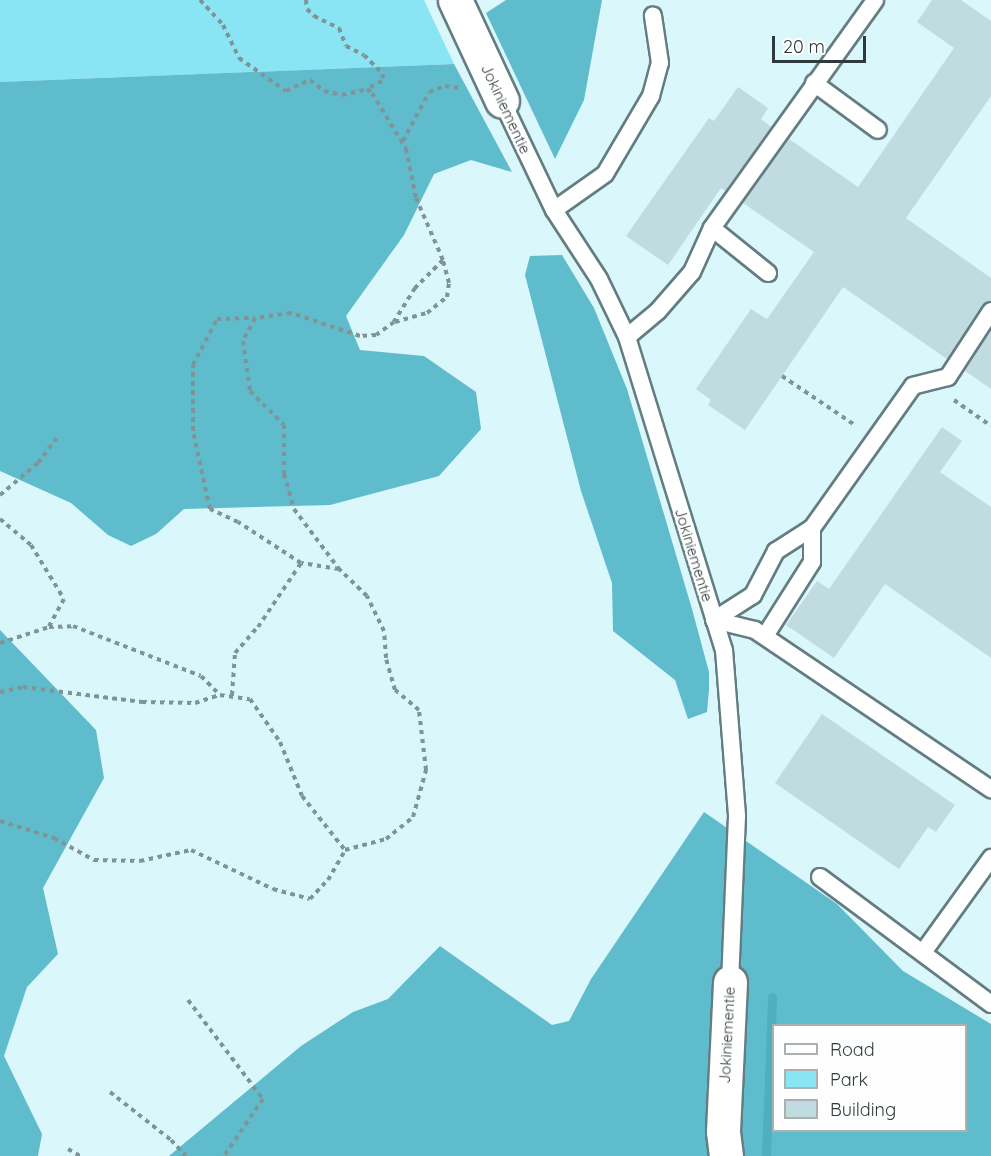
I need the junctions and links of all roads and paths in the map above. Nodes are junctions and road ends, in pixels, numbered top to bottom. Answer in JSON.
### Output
{"nodes":[{"id":1,"x":200,"y":0,"type":"edge"},
{"id":2,"x":306,"y":0,"type":"edge"},
{"id":3,"x":455,"y":0,"type":"edge"},
{"id":4,"x":875,"y":0,"type":"edge"},
{"id":5,"x":653,"y":16,"type":"dead end"},
{"id":6,"x":814,"y":83,"type":"junction"},
{"id":7,"x":367,"y":88,"type":"junction"},
{"id":8,"x":502,"y":101,"type":"junction"},
{"id":9,"x":878,"y":130,"type":"dead end"},
{"id":10,"x":402,"y":142,"type":"junction"},
{"id":11,"x":554,"y":210,"type":"junction"},
{"id":12,"x":712,"y":228,"type":"junction"},
{"id":13,"x":443,"y":260,"type":"junction"},
{"id":14,"x":768,"y":273,"type":"dead end"},
{"id":15,"x":991,"y":311,"type":"edge"},
{"id":16,"x":255,"y":318,"type":"junction"},
{"id":17,"x":394,"y":322,"type":"junction"},
{"id":18,"x":627,"y":337,"type":"junction"},
{"id":19,"x":782,"y":376,"type":"dead end"},
{"id":20,"x":929,"y":382,"type":"junction"},
{"id":21,"x":991,"y":426,"type":"edge"},
{"id":22,"x":57,"y":438,"type":"dead end"},
{"id":23,"x":876,"y":438,"type":"junction"},
{"id":24,"x":0,"y":495,"type":"edge"},
{"id":25,"x":0,"y":519,"type":"edge"},
{"id":26,"x":812,"y":528,"type":"junction"},
{"id":27,"x":301,"y":562,"type":"junction"},
{"id":28,"x":339,"y":569,"type":"junction"},
{"id":29,"x":714,"y":620,"type":"junction"},
{"id":30,"x":49,"y":627,"type":"junction"},
{"id":31,"x":765,"y":636,"type":"junction"},
{"id":32,"x":0,"y":643,"type":"edge"},
{"id":33,"x":0,"y":692,"type":"edge"},
{"id":34,"x":220,"y":695,"type":"junction"},
{"id":35,"x":231,"y":695,"type":"junction"},
{"id":36,"x":991,"y":789,"type":"edge"},
{"id":37,"x":0,"y":821,"type":"edge"},
{"id":38,"x":345,"y":850,"type":"junction"},
{"id":39,"x":991,"y":858,"type":"edge"},
{"id":40,"x":820,"y":877,"type":"dead end"},
{"id":41,"x":924,"y":951,"type":"junction"},
{"id":42,"x":730,"y":982,"type":"joint"},
{"id":43,"x":188,"y":1000,"type":"dead end"},
{"id":44,"x":991,"y":1004,"type":"edge"},
{"id":45,"x":110,"y":1092,"type":"dead end"},
{"id":46,"x":68,"y":1149,"type":"dead end"},
{"id":47,"x":80,"y":1156,"type":"edge"},
{"id":48,"x":186,"y":1156,"type":"edge"},
{"id":49,"x":224,"y":1156,"type":"edge"},
{"id":50,"x":726,"y":1156,"type":"edge"}],
"edges":[{"from":1,"to":7,"type":"path"},
{"from":2,"to":7,"type":"path"},
{"from":3,"to":8,"type":"street","name":"Jokiniementie"},
{"from":4,"to":6,"type":"lane"},
{"from":5,"to":11,"type":"lane"},
{"from":6,"to":9,"type":"lane"},
{"from":6,"to":12,"type":"lane"},
{"from":7,"to":10,"type":"path"},
{"from":8,"to":10,"type":"path"},
{"from":8,"to":11,"type":"lane","name":"Jokiniementie"},
{"from":10,"to":13,"type":"path"},
{"from":11,"to":18,"type":"lane","name":"Jokiniementie"},
{"from":12,"to":14,"type":"lane"},
{"from":12,"to":18,"type":"lane"},
{"from":13,"to":17,"type":"path"},
{"from":13,"to":17,"type":"path"},
{"from":15,"to":20,"type":"lane"},
{"from":16,"to":17,"type":"path"},
{"from":16,"to":27,"type":"path"},
{"from":16,"to":28,"type":"path"},
{"from":18,"to":29,"type":"lane","name":"Jokiniementie"},
{"from":19,"to":23,"type":"path"},
{"from":20,"to":21,"type":"path"},
{"from":20,"to":23,"type":"lane"},
{"from":22,"to":24,"type":"path"},
{"from":23,"to":26,"type":"lane"},
{"from":25,"to":30,"type":"path"},
{"from":26,"to":29,"type":"lane"},
{"from":26,"to":31,"type":"lane"},
{"from":27,"to":28,"type":"path"},
{"from":27,"to":35,"type":"path"},
{"from":28,"to":38,"type":"path"},
{"from":29,"to":31,"type":"lane"},
{"from":29,"to":42,"type":"lane","name":"Jokiniementie"},
{"from":30,"to":32,"type":"path"},
{"from":30,"to":34,"type":"path"},
{"from":31,"to":36,"type":"lane"},
{"from":33,"to":34,"type":"path"},
{"from":34,"to":35,"type":"path"},
{"from":35,"to":38,"type":"path"},
{"from":37,"to":38,"type":"path"},
{"from":39,"to":41,"type":"lane"},
{"from":40,"to":41,"type":"lane"},
{"from":41,"to":44,"type":"lane"},
{"from":42,"to":50,"type":"street","name":"Jokiniementie"},
{"from":43,"to":49,"type":"path"},
{"from":45,"to":48,"type":"path"},
{"from":46,"to":47,"type":"path"}]}
